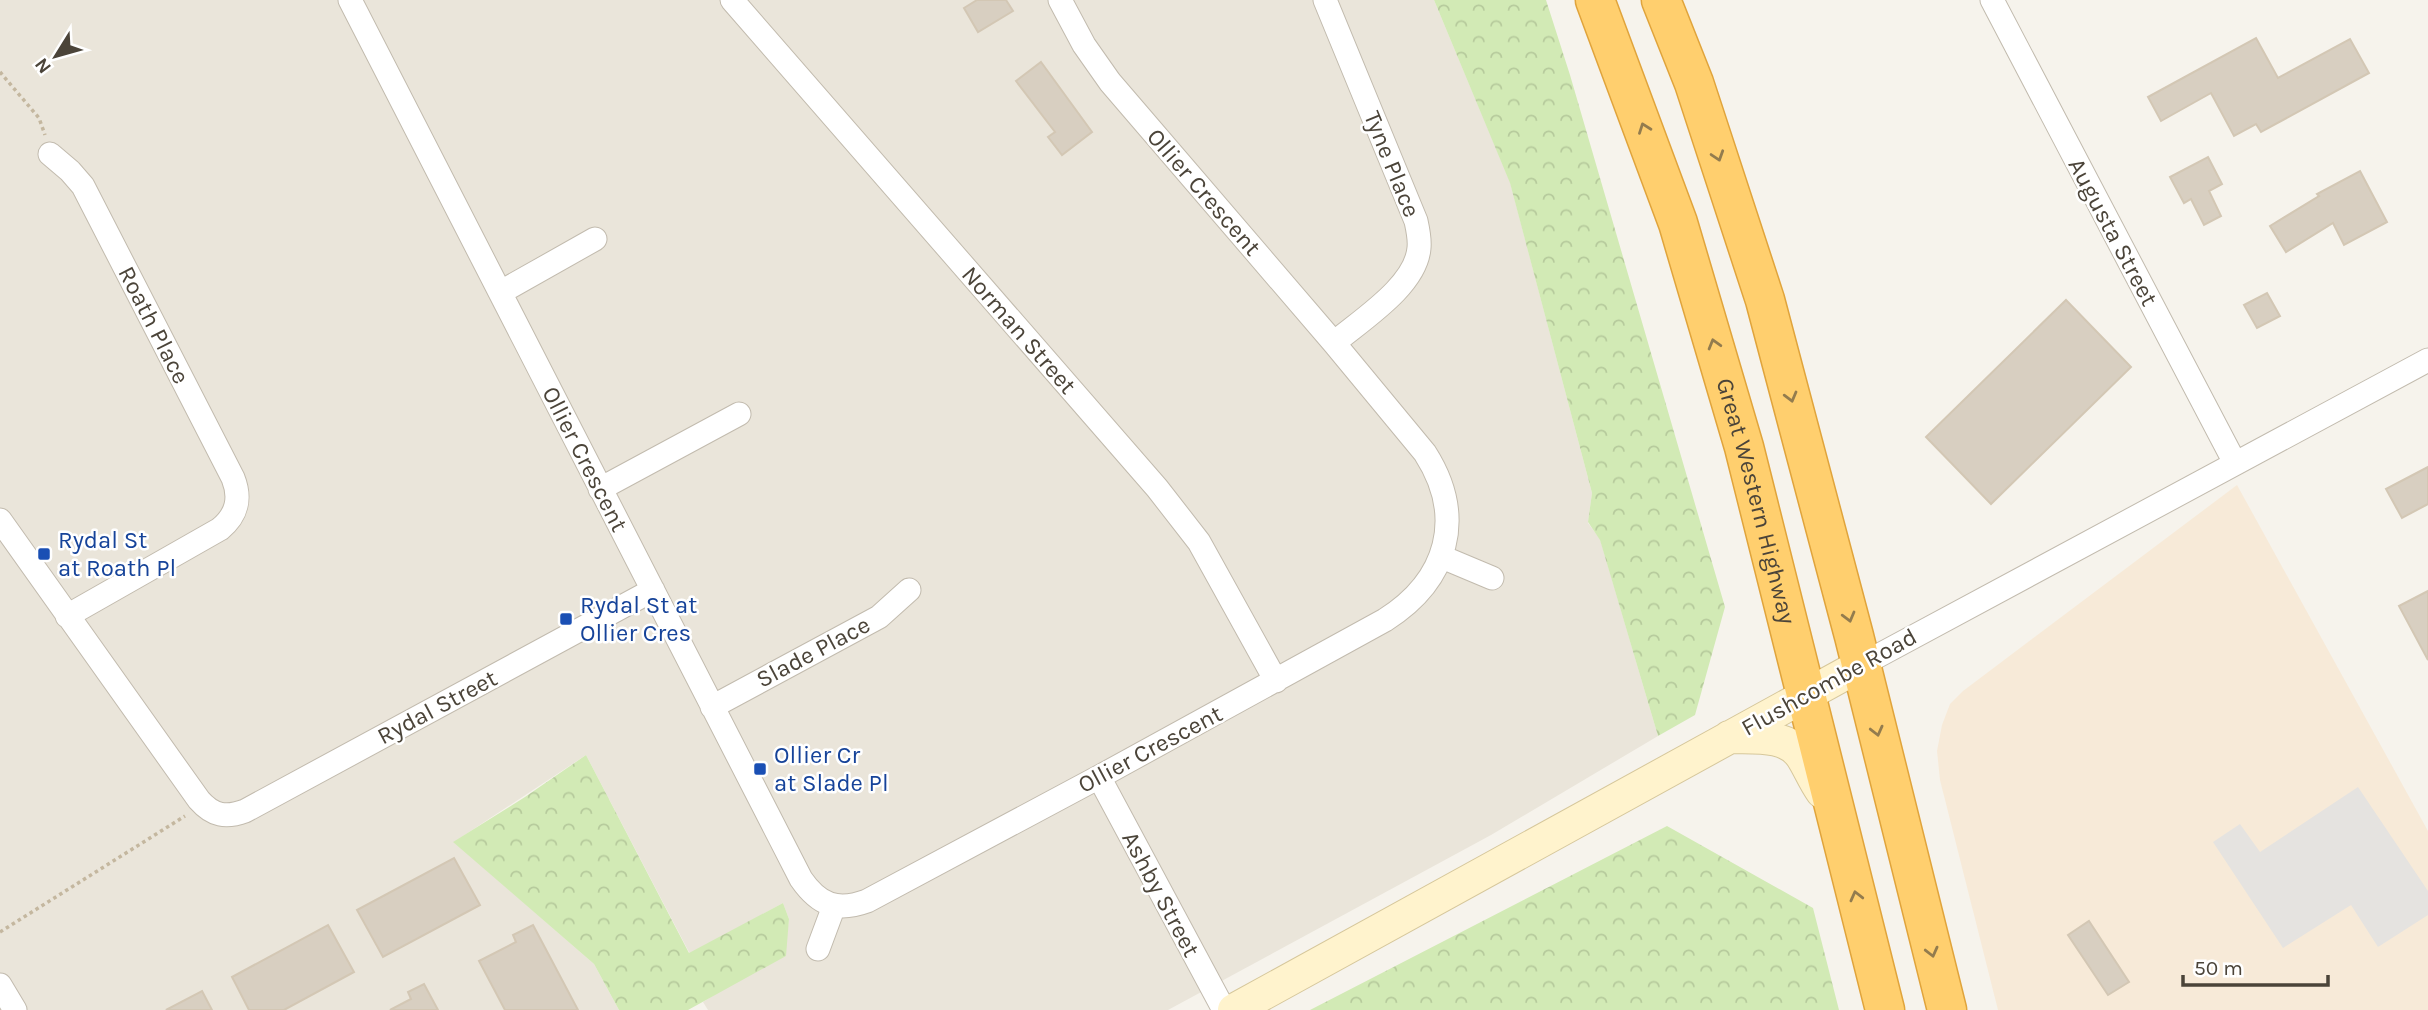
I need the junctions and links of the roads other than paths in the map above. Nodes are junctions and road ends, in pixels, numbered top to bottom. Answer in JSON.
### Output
{"nodes":[{"id":1,"x":350,"y":0,"type":"edge"},
{"id":2,"x":732,"y":0,"type":"edge"},
{"id":3,"x":1060,"y":0,"type":"edge"},
{"id":4,"x":1325,"y":0,"type":"edge"},
{"id":5,"x":1595,"y":0,"type":"edge"},
{"id":6,"x":1661,"y":0,"type":"edge"},
{"id":7,"x":1992,"y":0,"type":"edge"},
{"id":8,"x":50,"y":154,"type":"road end"},
{"id":9,"x":594,"y":239,"type":"dead end"},
{"id":10,"x":501,"y":292,"type":"junction"},
{"id":11,"x":1334,"y":343,"type":"junction"},
{"id":12,"x":2428,"y":360,"type":"edge"},
{"id":13,"x":739,"y":414,"type":"dead end"},
{"id":14,"x":2235,"y":464,"type":"junction"},
{"id":15,"x":600,"y":489,"type":"junction"},
{"id":16,"x":0,"y":520,"type":"edge"},
{"id":17,"x":1442,"y":557,"type":"junction"},
{"id":18,"x":1492,"y":578,"type":"dead end"},
{"id":19,"x":653,"y":590,"type":"junction"},
{"id":20,"x":909,"y":590,"type":"dead end"},
{"id":21,"x":67,"y":616,"type":"junction"},
{"id":22,"x":1861,"y":665,"type":"junction"},
{"id":23,"x":1276,"y":681,"type":"junction"},
{"id":24,"x":1805,"y":695,"type":"junction"},
{"id":25,"x":712,"y":707,"type":"junction"},
{"id":26,"x":1727,"y":737,"type":"junction"},
{"id":27,"x":1099,"y":777,"type":"junction"},
{"id":28,"x":1834,"y":810,"type":"junction"},
{"id":29,"x":834,"y":906,"type":"junction"},
{"id":30,"x":818,"y":948,"type":"dead end"},
{"id":31,"x":0,"y":985,"type":"edge"},
{"id":32,"x":15,"y":1010,"type":"edge"},
{"id":33,"x":1224,"y":1010,"type":"edge"},
{"id":34,"x":1234,"y":1010,"type":"edge"},
{"id":35,"x":1885,"y":1010,"type":"edge"},
{"id":36,"x":1947,"y":1010,"type":"edge"}],
"edges":[{"from":1,"to":10,"type":"street","name":"Ollier Crescent"},
{"from":2,"to":23,"type":"street","name":"Norman Street"},
{"from":3,"to":11,"type":"street","name":"Ollier Crescent"},
{"from":4,"to":11,"type":"street","name":"Tyne Place"},
{"from":24,"to":5,"type":"highway","name":"Great Western Highway","one_way":true},
{"from":6,"to":22,"type":"highway","one_way":true},
{"from":7,"to":14,"type":"street","name":"Augusta Street"},
{"from":8,"to":21,"type":"street","name":"Roath Place"},
{"from":9,"to":10,"type":"street"},
{"from":10,"to":15,"type":"street","name":"Ollier Crescent"},
{"from":11,"to":17,"type":"street","name":"Ollier Crescent"},
{"from":12,"to":14,"type":"street","name":"Flushcombe Road"},
{"from":13,"to":15,"type":"street"},
{"from":14,"to":22,"type":"street","name":"Flushcombe Road"},
{"from":15,"to":19,"type":"street","name":"Ollier Crescent"},
{"from":16,"to":21,"type":"street"},
{"from":17,"to":18,"type":"street"},
{"from":17,"to":23,"type":"street","name":"Ollier Crescent"},
{"from":19,"to":21,"type":"street","name":"Rydal Street"},
{"from":19,"to":25,"type":"street","name":"Ollier Crescent"},
{"from":20,"to":25,"type":"street","name":"Slade Place"},
{"from":22,"to":24,"type":"street","name":"Flushcombe Road"},
{"from":22,"to":36,"type":"highway","one_way":true},
{"from":23,"to":27,"type":"street","name":"Ollier Crescent"},
{"from":24,"to":26,"type":"street","name":"Flushcombe Road"},
{"from":24,"to":28,"type":"highway","name":"Great Western Highway"},
{"from":25,"to":29,"type":"street","name":"Ollier Crescent"},
{"from":26,"to":28,"type":"street"},
{"from":26,"to":34,"type":"street","name":"Flushcombe Road"},
{"from":27,"to":29,"type":"street","name":"Ollier Crescent"},
{"from":27,"to":33,"type":"street","name":"Ashby Street"},
{"from":35,"to":28,"type":"highway","name":"Great Western Highway","one_way":true},
{"from":29,"to":30,"type":"street"},
{"from":31,"to":32,"type":"street"}]}
